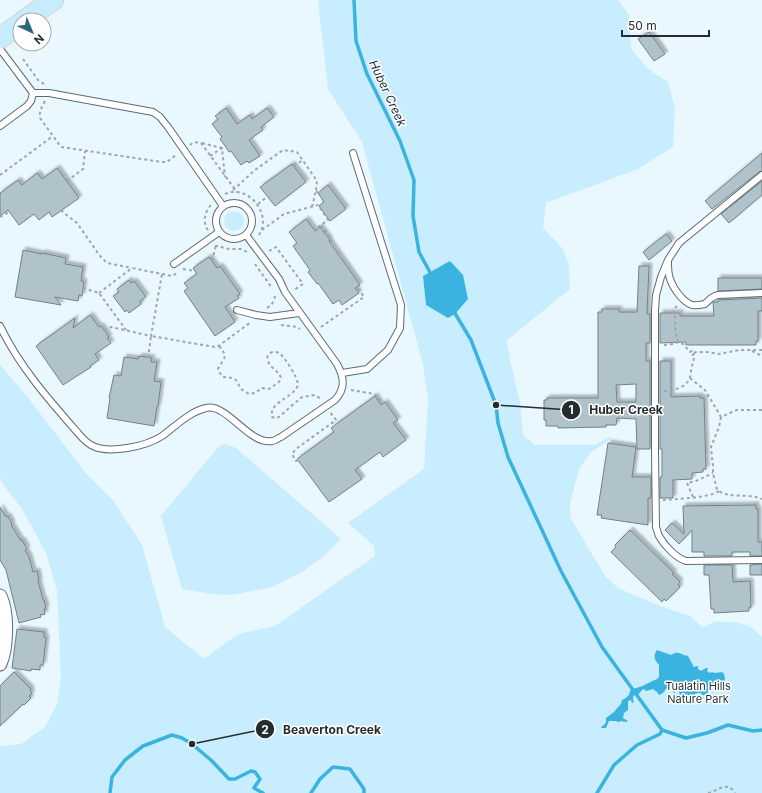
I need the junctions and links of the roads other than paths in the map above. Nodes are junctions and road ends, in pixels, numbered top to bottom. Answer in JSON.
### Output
{"nodes":[{"id":1,"x":53,"y":0,"type":"edge"},
{"id":2,"x":36,"y":12,"type":"edge"},
{"id":3,"x":12,"y":30,"type":"edge"},
{"id":4,"x":0,"y":38,"type":"edge"},
{"id":5,"x":0,"y":49,"type":"edge"},
{"id":6,"x":33,"y":93,"type":"junction"},
{"id":7,"x":0,"y":126,"type":"edge"},
{"id":8,"x":353,"y":153,"type":"dead end"},
{"id":9,"x":762,"y":175,"type":"edge"},
{"id":10,"x":223,"y":206,"type":"junction"},
{"id":11,"x":220,"y":232,"type":"junction"},
{"id":12,"x":246,"y":235,"type":"junction"},
{"id":13,"x":668,"y":260,"type":"junction"},
{"id":14,"x":174,"y":264,"type":"dead end"},
{"id":15,"x":762,"y":293,"type":"edge"},
{"id":16,"x":237,"y":310,"type":"dead end"},
{"id":17,"x":299,"y":313,"type":"junction"},
{"id":18,"x":0,"y":326,"type":"edge"},
{"id":19,"x":342,"y":373,"type":"junction"},
{"id":20,"x":762,"y":560,"type":"edge"},
{"id":21,"x":0,"y":596,"type":"edge"},
{"id":22,"x":0,"y":664,"type":"edge"}],
"edges":[{"from":1,"to":2,"type":"main road"},
{"from":3,"to":4,"type":"main road"},
{"from":5,"to":6,"type":"lane"},
{"from":6,"to":7,"type":"lane"},
{"from":6,"to":10,"type":"lane"},
{"from":8,"to":19,"type":"lane"},
{"from":9,"to":13,"type":"lane"},
{"from":10,"to":11,"type":"lane"},
{"from":10,"to":12,"type":"lane"},
{"from":11,"to":12,"type":"lane"},
{"from":11,"to":14,"type":"lane"},
{"from":12,"to":17,"type":"lane"},
{"from":13,"to":15,"type":"lane"},
{"from":13,"to":20,"type":"lane"},
{"from":16,"to":17,"type":"lane"},
{"from":17,"to":19,"type":"lane"},
{"from":18,"to":19,"type":"lane"},
{"from":21,"to":22,"type":"street"}]}
